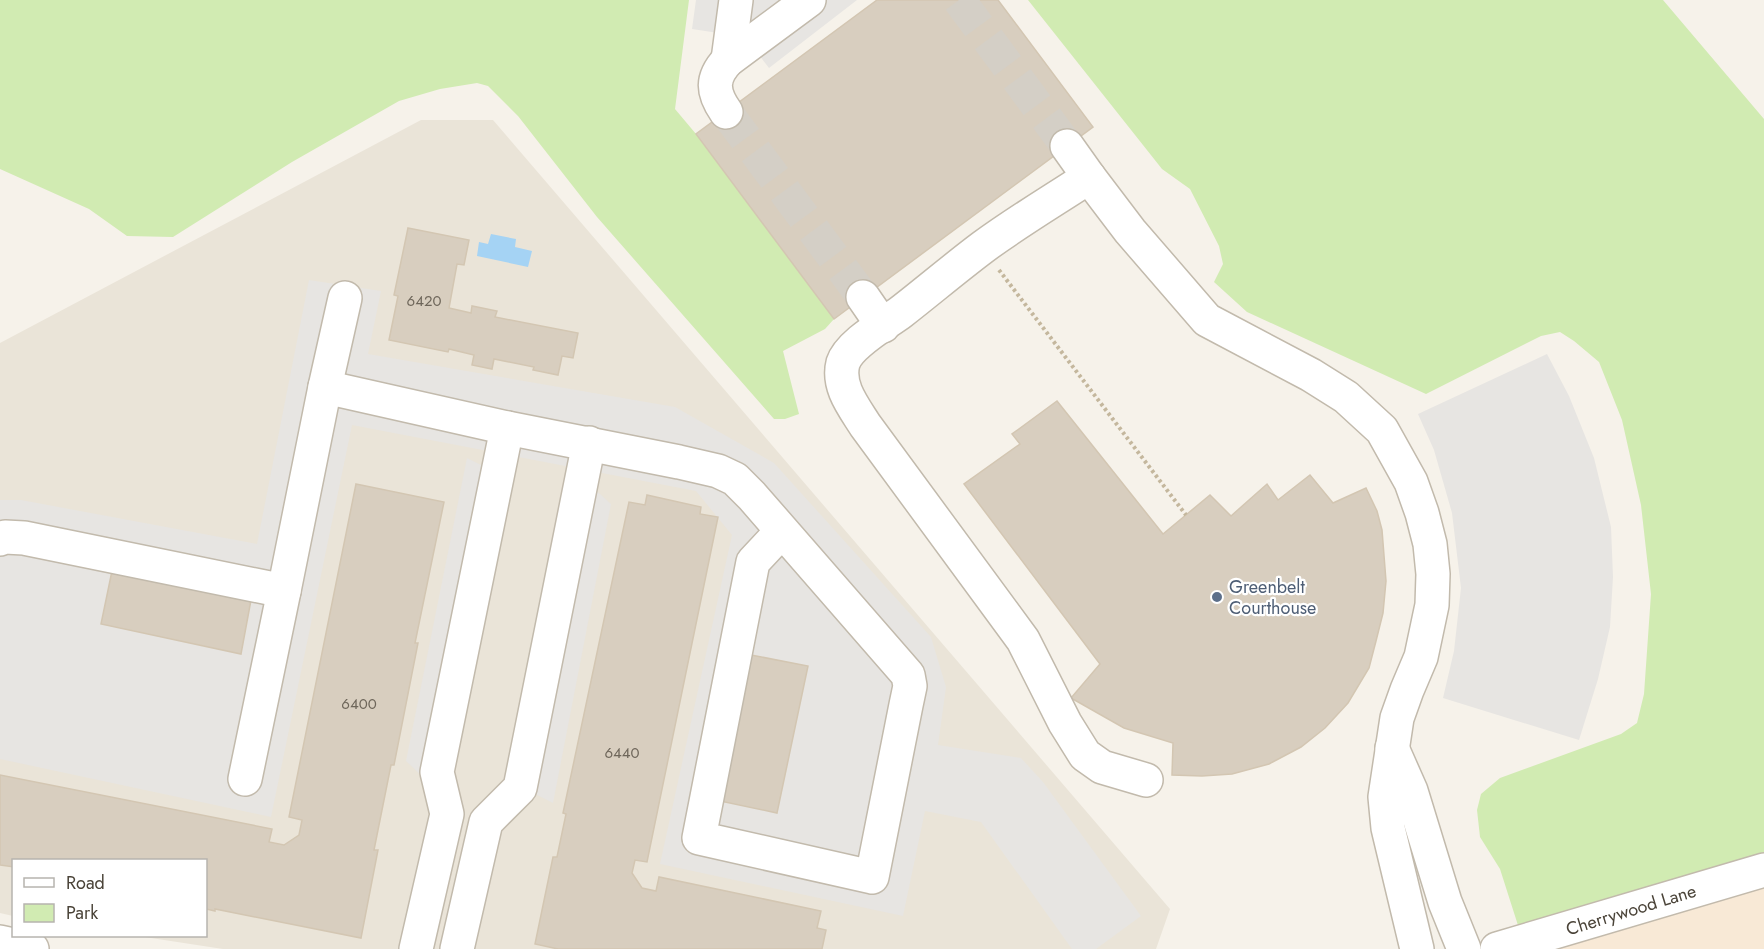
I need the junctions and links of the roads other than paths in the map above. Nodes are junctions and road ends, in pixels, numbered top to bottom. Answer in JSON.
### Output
{"nodes":[{"id":1,"x":736,"y":0,"type":"edge"},
{"id":2,"x":809,"y":0,"type":"edge"},
{"id":3,"x":728,"y":60,"type":"junction"},
{"id":4,"x":726,"y":112,"type":"tunnel mouth"},
{"id":5,"x":1067,"y":146,"type":"tunnel mouth"},
{"id":6,"x":1089,"y":177,"type":"junction"},
{"id":7,"x":863,"y":297,"type":"tunnel mouth"},
{"id":8,"x":345,"y":298,"type":"dead end"},
{"id":9,"x":883,"y":326,"type":"junction"},
{"id":10,"x":325,"y":387,"type":"junction"},
{"id":11,"x":507,"y":428,"type":"junction"},
{"id":12,"x":589,"y":443,"type":"junction"},
{"id":13,"x":782,"y":531,"type":"junction"},
{"id":14,"x":0,"y":539,"type":"edge"},
{"id":15,"x":284,"y":591,"type":"junction"},
{"id":16,"x":1392,"y":748,"type":"junction"},
{"id":17,"x":245,"y":779,"type":"dead end"},
{"id":18,"x":1146,"y":780,"type":"dead end"},
{"id":19,"x":447,"y":814,"type":"junction"},
{"id":20,"x":486,"y":822,"type":"junction"},
{"id":21,"x":1764,"y":870,"type":"edge"},
{"id":22,"x":0,"y":942,"type":"edge"},
{"id":23,"x":32,"y":949,"type":"edge"},
{"id":24,"x":416,"y":949,"type":"edge"},
{"id":25,"x":457,"y":949,"type":"edge"},
{"id":26,"x":1417,"y":949,"type":"edge"},
{"id":27,"x":1464,"y":949,"type":"edge"},
{"id":28,"x":1497,"y":949,"type":"edge"}],
"edges":[{"from":1,"to":3,"type":"street"},
{"from":2,"to":3,"type":"street"},
{"from":3,"to":4,"type":"street"},
{"from":5,"to":6,"type":"street"},
{"from":6,"to":9,"type":"street"},
{"from":6,"to":16,"type":"street"},
{"from":7,"to":9,"type":"street"},
{"from":8,"to":10,"type":"street"},
{"from":9,"to":18,"type":"street"},
{"from":10,"to":11,"type":"street"},
{"from":10,"to":15,"type":"street"},
{"from":11,"to":12,"type":"street"},
{"from":11,"to":19,"type":"street"},
{"from":12,"to":13,"type":"street"},
{"from":12,"to":20,"type":"street"},
{"from":13,"to":13,"type":"street"},
{"from":14,"to":15,"type":"street"},
{"from":15,"to":17,"type":"street"},
{"from":16,"to":26,"type":"street"},
{"from":16,"to":27,"type":"street"},
{"from":19,"to":20,"type":"street"},
{"from":19,"to":24,"type":"street"},
{"from":20,"to":25,"type":"street"},
{"from":21,"to":28,"type":"street","name":"Cherrywood Lane"},
{"from":22,"to":23,"type":"street"}]}
